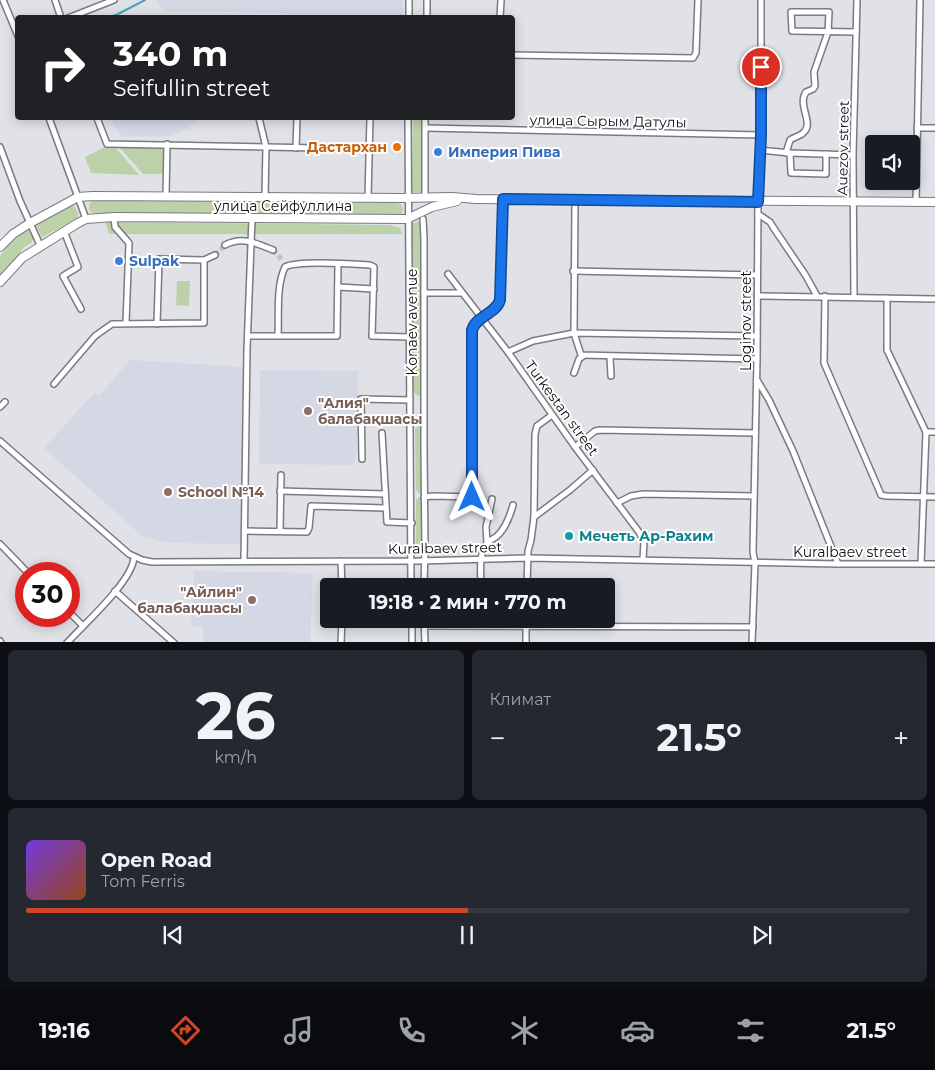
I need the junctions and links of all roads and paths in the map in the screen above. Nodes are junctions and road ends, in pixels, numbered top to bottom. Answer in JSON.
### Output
{"nodes":[{"id":1,"x":3,"y":0,"type":"edge"},
{"id":2,"x":55,"y":0,"type":"edge"},
{"id":3,"x":114,"y":0,"type":"edge"},
{"id":4,"x":409,"y":0,"type":"edge"},
{"id":5,"x":427,"y":0,"type":"edge"},
{"id":6,"x":501,"y":0,"type":"edge"},
{"id":7,"x":698,"y":0,"type":"edge"},
{"id":8,"x":761,"y":0,"type":"edge"},
{"id":9,"x":857,"y":0,"type":"edge"},
{"id":10,"x":920,"y":0,"type":"edge"},
{"id":11,"x":61,"y":15,"type":"edge"},
{"id":12,"x":76,"y":15,"type":"edge"},
{"id":13,"x":409,"y":15,"type":"edge"},
{"id":14,"x":427,"y":15,"type":"edge"},
{"id":15,"x":500,"y":15,"type":"edge"},
{"id":16,"x":15,"y":29,"type":"edge"},
{"id":17,"x":828,"y":32,"type":"junction"},
{"id":18,"x":856,"y":32,"type":"junction"},
{"id":19,"x":515,"y":55,"type":"edge"},
{"id":20,"x":50,"y":120,"type":"edge"},
{"id":21,"x":98,"y":120,"type":"edge"},
{"id":22,"x":259,"y":120,"type":"edge"},
{"id":23,"x":296,"y":120,"type":"edge"},
{"id":24,"x":370,"y":120,"type":"edge"},
{"id":25,"x":408,"y":120,"type":"edge"},
{"id":26,"x":425,"y":120,"type":"edge"},
{"id":27,"x":425,"y":128,"type":"junction"},
{"id":28,"x":917,"y":128,"type":"junction"},
{"id":29,"x":935,"y":128,"type":"edge"},
{"id":30,"x":761,"y":135,"type":"junction"},
{"id":31,"x":167,"y":144,"type":"junction"},
{"id":32,"x":0,"y":147,"type":"edge"},
{"id":33,"x":266,"y":147,"type":"junction"},
{"id":34,"x":296,"y":148,"type":"junction"},
{"id":35,"x":368,"y":149,"type":"junction"},
{"id":36,"x":760,"y":150,"type":"junction"},
{"id":37,"x":788,"y":153,"type":"junction"},
{"id":38,"x":826,"y":154,"type":"junction"},
{"id":39,"x":853,"y":155,"type":"junction"},
{"id":40,"x":166,"y":196,"type":"junction"},
{"id":41,"x":78,"y":197,"type":"junction"},
{"id":42,"x":264,"y":197,"type":"junction"},
{"id":43,"x":425,"y":197,"type":"junction"},
{"id":44,"x":368,"y":198,"type":"junction"},
{"id":45,"x":408,"y":198,"type":"junction"},
{"id":46,"x":476,"y":199,"type":"junction"},
{"id":47,"x":503,"y":199,"type":"junction"},
{"id":48,"x":575,"y":200,"type":"junction"},
{"id":49,"x":758,"y":202,"type":"junction"},
{"id":50,"x":854,"y":202,"type":"junction"},
{"id":51,"x":916,"y":202,"type":"junction"},
{"id":52,"x":935,"y":202,"type":"edge"},
{"id":53,"x":758,"y":214,"type":"junction"},
{"id":54,"x":423,"y":216,"type":"junction"},
{"id":55,"x":114,"y":217,"type":"junction"},
{"id":56,"x":252,"y":218,"type":"junction"},
{"id":57,"x":86,"y":219,"type":"junction"},
{"id":58,"x":407,"y":219,"type":"junction"},
{"id":59,"x":30,"y":223,"type":"junction"},
{"id":60,"x":64,"y":231,"type":"junction"},
{"id":61,"x":251,"y":241,"type":"junction"},
{"id":62,"x":225,"y":245,"type":"tunnel mouth"},
{"id":63,"x":40,"y":246,"type":"junction"},
{"id":64,"x":0,"y":247,"type":"edge"},
{"id":65,"x":273,"y":250,"type":"tunnel mouth"},
{"id":66,"x":215,"y":255,"type":"tunnel mouth"},
{"id":67,"x":204,"y":260,"type":"junction"},
{"id":68,"x":283,"y":261,"type":"tunnel mouth"},
{"id":69,"x":338,"y":264,"type":"junction"},
{"id":70,"x":285,"y":267,"type":"junction"},
{"id":71,"x":573,"y":271,"type":"junction"},
{"id":72,"x":448,"y":274,"type":"dead end"},
{"id":73,"x":757,"y":275,"type":"junction"},
{"id":74,"x":0,"y":282,"type":"edge"},
{"id":75,"x":338,"y":288,"type":"junction"},
{"id":76,"x":374,"y":288,"type":"junction"},
{"id":77,"x":424,"y":293,"type":"junction"},
{"id":78,"x":462,"y":293,"type":"junction"},
{"id":79,"x":757,"y":296,"type":"junction"},
{"id":80,"x":817,"y":296,"type":"junction"},
{"id":81,"x":825,"y":296,"type":"junction"},
{"id":82,"x":854,"y":297,"type":"junction"},
{"id":83,"x":887,"y":298,"type":"junction"},
{"id":84,"x":935,"y":298,"type":"edge"},
{"id":85,"x":81,"y":309,"type":"dead end"},
{"id":86,"x":482,"y":319,"type":"junction"},
{"id":87,"x":126,"y":323,"type":"junction"},
{"id":88,"x":157,"y":324,"type":"junction"},
{"id":89,"x":574,"y":333,"type":"junction"},
{"id":90,"x":278,"y":335,"type":"junction"},
{"id":91,"x":248,"y":336,"type":"junction"},
{"id":92,"x":757,"y":336,"type":"junction"},
{"id":93,"x":410,"y":337,"type":"junction"},
{"id":94,"x":508,"y":352,"type":"junction"},
{"id":95,"x":583,"y":356,"type":"junction"},
{"id":96,"x":610,"y":357,"type":"junction"},
{"id":97,"x":757,"y":359,"type":"junction"},
{"id":98,"x":574,"y":373,"type":"dead end"},
{"id":99,"x":611,"y":376,"type":"dead end"},
{"id":100,"x":757,"y":380,"type":"junction"},
{"id":101,"x":54,"y":384,"type":"dead end"},
{"id":102,"x":410,"y":400,"type":"junction"},
{"id":103,"x":5,"y":402,"type":"dead end"},
{"id":104,"x":0,"y":407,"type":"edge"},
{"id":105,"x":552,"y":415,"type":"junction"},
{"id":106,"x":926,"y":432,"type":"junction"},
{"id":107,"x":935,"y":432,"type":"edge"},
{"id":108,"x":382,"y":433,"type":"dead end"},
{"id":109,"x":755,"y":433,"type":"junction"},
{"id":110,"x":0,"y":441,"type":"edge"},
{"id":111,"x":575,"y":447,"type":"junction"},
{"id":112,"x":362,"y":459,"type":"dead end"},
{"id":113,"x":593,"y":470,"type":"junction"},
{"id":114,"x":280,"y":475,"type":"dead end"},
{"id":115,"x":280,"y":491,"type":"junction"},
{"id":116,"x":386,"y":494,"type":"junction"},
{"id":117,"x":754,"y":496,"type":"junction"},
{"id":118,"x":424,"y":497,"type":"junction"},
{"id":119,"x":923,"y":497,"type":"junction"},
{"id":120,"x":935,"y":497,"type":"edge"},
{"id":121,"x":492,"y":499,"type":"dead end"},
{"id":122,"x":617,"y":503,"type":"junction"},
{"id":123,"x":514,"y":505,"type":"dead end"},
{"id":124,"x":386,"y":508,"type":"junction"},
{"id":125,"x":534,"y":517,"type":"junction"},
{"id":126,"x":412,"y":523,"type":"junction"},
{"id":127,"x":245,"y":531,"type":"junction"},
{"id":128,"x":280,"y":532,"type":"junction"},
{"id":129,"x":487,"y":543,"type":"junction"},
{"id":130,"x":0,"y":544,"type":"edge"},
{"id":131,"x":134,"y":557,"type":"junction"},
{"id":132,"x":528,"y":558,"type":"junction"},
{"id":133,"x":482,"y":559,"type":"junction"},
{"id":134,"x":244,"y":560,"type":"junction"},
{"id":135,"x":643,"y":560,"type":"junction"},
{"id":136,"x":341,"y":561,"type":"junction"},
{"id":137,"x":412,"y":561,"type":"junction"},
{"id":138,"x":425,"y":561,"type":"junction"},
{"id":139,"x":17,"y":562,"type":"edge"},
{"id":140,"x":755,"y":562,"type":"junction"},
{"id":141,"x":838,"y":564,"type":"junction"},
{"id":142,"x":921,"y":564,"type":"junction"},
{"id":143,"x":935,"y":564,"type":"edge"},
{"id":144,"x":342,"y":578,"type":"edge"},
{"id":145,"x":412,"y":578,"type":"edge"},
{"id":146,"x":424,"y":578,"type":"edge"},
{"id":147,"x":481,"y":578,"type":"edge"},
{"id":148,"x":527,"y":578,"type":"edge"},
{"id":149,"x":116,"y":591,"type":"junction"},
{"id":150,"x":80,"y":623,"type":"edge"},
{"id":151,"x":83,"y":626,"type":"junction"},
{"id":152,"x":615,"y":626,"type":"edge"},
{"id":153,"x":752,"y":627,"type":"junction"},
{"id":154,"x":342,"y":628,"type":"edge"},
{"id":155,"x":412,"y":628,"type":"edge"},
{"id":156,"x":424,"y":628,"type":"edge"},
{"id":157,"x":526,"y":628,"type":"edge"},
{"id":158,"x":171,"y":641,"type":"edge"},
{"id":159,"x":67,"y":642,"type":"edge"},
{"id":160,"x":341,"y":642,"type":"edge"},
{"id":161,"x":412,"y":642,"type":"edge"},
{"id":162,"x":425,"y":642,"type":"edge"},
{"id":163,"x":526,"y":642,"type":"edge"},
{"id":164,"x":752,"y":642,"type":"edge"}],
"edges":[{"from":1,"to":16,"type":"street"},
{"from":2,"to":11,"type":"street"},
{"from":3,"to":12,"type":"street"},
{"from":4,"to":13,"type":"street"},
{"from":5,"to":14,"type":"street"},
{"from":6,"to":15,"type":"street"},
{"from":7,"to":19,"type":"street"},
{"from":8,"to":30,"type":"street","name":"Loginov street"},
{"from":9,"to":18,"type":"street","name":"Auezov street"},
{"from":10,"to":28,"type":"street"},
{"from":17,"to":17,"type":"street"},
{"from":17,"to":18,"type":"street"},
{"from":17,"to":37,"type":"street"},
{"from":18,"to":39,"type":"street","name":"Auezov street"},
{"from":20,"to":41,"type":"street"},
{"from":21,"to":31,"type":"street"},
{"from":22,"to":33,"type":"street"},
{"from":23,"to":34,"type":"street"},
{"from":24,"to":35,"type":"street"},
{"from":25,"to":45,"type":"street","name":"Konaev avenue"},
{"from":26,"to":27,"type":"street","name":"Konaev avenue"},
{"from":27,"to":30,"type":"street","name":"улица Сырым Датулы"},
{"from":27,"to":43,"type":"street","name":"Konaev avenue"},
{"from":28,"to":29,"type":"street"},
{"from":28,"to":51,"type":"street"},
{"from":30,"to":36,"type":"street","name":"Loginov street"},
{"from":31,"to":33,"type":"street"},
{"from":31,"to":40,"type":"street"},
{"from":32,"to":59,"type":"street"},
{"from":33,"to":34,"type":"street"},
{"from":33,"to":42,"type":"street"},
{"from":34,"to":35,"type":"street"},
{"from":35,"to":44,"type":"street"},
{"from":36,"to":37,"type":"street"},
{"from":36,"to":49,"type":"street","name":"Loginov street"},
{"from":37,"to":38,"type":"street"},
{"from":37,"to":38,"type":"street"},
{"from":38,"to":39,"type":"street"},
{"from":39,"to":50,"type":"street","name":"Auezov street"},
{"from":40,"to":41,"type":"main road","name":"улица Сейфуллина"},
{"from":40,"to":42,"type":"main road","name":"улица Сейфуллина"},
{"from":41,"to":57,"type":"street"},
{"from":41,"to":59,"type":"main road"},
{"from":42,"to":44,"type":"main road","name":"улица Сейфуллина"},
{"from":43,"to":45,"type":"main road","name":"улица Сейфуллина"},
{"from":43,"to":46,"type":"main road","name":"улица Сейфуллина"},
{"from":43,"to":54,"type":"main road","name":"Konaev avenue"},
{"from":44,"to":45,"type":"main road","name":"улица Сейфуллина"},
{"from":45,"to":58,"type":"street","name":"Konaev avenue"},
{"from":46,"to":47,"type":"main road"},
{"from":46,"to":54,"type":"main road","name":"улица Сейфуллина"},
{"from":47,"to":48,"type":"main road"},
{"from":47,"to":86,"type":"street"},
{"from":48,"to":49,"type":"main road"},
{"from":48,"to":71,"type":"street"},
{"from":49,"to":50,"type":"main road"},
{"from":49,"to":53,"type":"street","name":"Loginov street"},
{"from":50,"to":51,"type":"main road"},
{"from":50,"to":82,"type":"street","name":"Auezov street"},
{"from":51,"to":52,"type":"main road"},
{"from":53,"to":73,"type":"street","name":"Loginov street"},
{"from":53,"to":80,"type":"street"},
{"from":54,"to":58,"type":"main road","name":"улица Сейфуллина"},
{"from":54,"to":77,"type":"street","name":"Konaev avenue"},
{"from":55,"to":56,"type":"main road","name":"улица Сейфуллина"},
{"from":55,"to":57,"type":"main road","name":"улица Сейфуллина"},
{"from":55,"to":87,"type":"street"},
{"from":56,"to":58,"type":"main road","name":"улица Сейфуллина"},
{"from":56,"to":61,"type":"street"},
{"from":57,"to":60,"type":"main road"},
{"from":58,"to":93,"type":"street","name":"Konaev avenue"},
{"from":59,"to":63,"type":"street"},
{"from":59,"to":64,"type":"main road"},
{"from":60,"to":63,"type":"main road"},
{"from":60,"to":85,"type":"street"},
{"from":61,"to":62,"type":"street"},
{"from":61,"to":65,"type":"street"},
{"from":61,"to":91,"type":"street"},
{"from":63,"to":74,"type":"main road"},
{"from":66,"to":67,"type":"street"},
{"from":67,"to":88,"type":"street"},
{"from":67,"to":88,"type":"street"},
{"from":68,"to":70,"type":"street"},
{"from":69,"to":70,"type":"street"},
{"from":69,"to":75,"type":"street"},
{"from":69,"to":76,"type":"street"},
{"from":70,"to":90,"type":"street"},
{"from":71,"to":73,"type":"street"},
{"from":71,"to":89,"type":"street"},
{"from":72,"to":78,"type":"street","name":"Turkestan street"},
{"from":73,"to":79,"type":"street","name":"Loginov street"},
{"from":75,"to":76,"type":"street"},
{"from":75,"to":90,"type":"street"},
{"from":76,"to":93,"type":"street"},
{"from":77,"to":78,"type":"street"},
{"from":77,"to":118,"type":"street","name":"Konaev avenue"},
{"from":78,"to":86,"type":"street","name":"Turkestan street"},
{"from":79,"to":80,"type":"street"},
{"from":79,"to":92,"type":"street","name":"Loginov street"},
{"from":80,"to":81,"type":"street"},
{"from":81,"to":82,"type":"street"},
{"from":81,"to":119,"type":"street"},
{"from":82,"to":83,"type":"street"},
{"from":83,"to":84,"type":"street"},
{"from":83,"to":106,"type":"street"},
{"from":86,"to":94,"type":"street","name":"Turkestan street"},
{"from":86,"to":118,"type":"street"},
{"from":87,"to":88,"type":"street"},
{"from":87,"to":101,"type":"street"},
{"from":89,"to":92,"type":"street"},
{"from":89,"to":94,"type":"street"},
{"from":89,"to":95,"type":"street"},
{"from":90,"to":91,"type":"street"},
{"from":91,"to":127,"type":"street"},
{"from":92,"to":97,"type":"street","name":"Loginov street"},
{"from":93,"to":102,"type":"street","name":"Konaev avenue"},
{"from":94,"to":105,"type":"street","name":"Turkestan street"},
{"from":95,"to":96,"type":"street"},
{"from":95,"to":98,"type":"street"},
{"from":96,"to":97,"type":"street"},
{"from":96,"to":99,"type":"street"},
{"from":97,"to":100,"type":"street","name":"Loginov street"},
{"from":100,"to":109,"type":"street","name":"Loginov street"},
{"from":100,"to":141,"type":"street"},
{"from":102,"to":112,"type":"street"},
{"from":102,"to":126,"type":"street","name":"Konaev avenue"},
{"from":103,"to":104,"type":"street"},
{"from":105,"to":111,"type":"street","name":"Turkestan street"},
{"from":105,"to":125,"type":"street"},
{"from":106,"to":107,"type":"street"},
{"from":106,"to":119,"type":"street"},
{"from":108,"to":116,"type":"street"},
{"from":109,"to":111,"type":"street"},
{"from":109,"to":117,"type":"street","name":"Loginov street"},
{"from":110,"to":131,"type":"street","name":"Kuralbaev street"},
{"from":111,"to":113,"type":"street","name":"Turkestan street"},
{"from":113,"to":122,"type":"street","name":"Turkestan street"},
{"from":113,"to":125,"type":"street"},
{"from":114,"to":115,"type":"street"},
{"from":115,"to":116,"type":"street"},
{"from":115,"to":128,"type":"street"},
{"from":116,"to":124,"type":"street"},
{"from":117,"to":122,"type":"street"},
{"from":117,"to":140,"type":"street","name":"Loginov street"},
{"from":118,"to":138,"type":"street","name":"Konaev avenue"},
{"from":119,"to":120,"type":"street"},
{"from":119,"to":142,"type":"street"},
{"from":121,"to":129,"type":"street"},
{"from":122,"to":135,"type":"street","name":"Turkestan street"},
{"from":123,"to":129,"type":"street"},
{"from":124,"to":126,"type":"street"},
{"from":124,"to":128,"type":"street"},
{"from":125,"to":132,"type":"street"},
{"from":126,"to":137,"type":"street","name":"Konaev avenue"},
{"from":127,"to":128,"type":"street"},
{"from":127,"to":134,"type":"street"},
{"from":129,"to":133,"type":"street"},
{"from":130,"to":139,"type":"street"},
{"from":131,"to":134,"type":"street","name":"Kuralbaev street"},
{"from":131,"to":149,"type":"street"},
{"from":132,"to":133,"type":"street","name":"Kuralbaev street"},
{"from":132,"to":135,"type":"street","name":"Kuralbaev street"},
{"from":132,"to":148,"type":"street"},
{"from":133,"to":138,"type":"street","name":"Kuralbaev street"},
{"from":133,"to":147,"type":"street"},
{"from":134,"to":136,"type":"street","name":"Kuralbaev street"},
{"from":135,"to":140,"type":"street","name":"Kuralbaev street"},
{"from":136,"to":137,"type":"street","name":"Kuralbaev street"},
{"from":136,"to":144,"type":"street"},
{"from":137,"to":138,"type":"street","name":"Kuralbaev street"},
{"from":137,"to":145,"type":"street","name":"Konaev avenue"},
{"from":138,"to":146,"type":"street","name":"Konaev avenue"},
{"from":140,"to":141,"type":"street","name":"Kuralbaev street"},
{"from":140,"to":153,"type":"street","name":"Loginov street"},
{"from":141,"to":142,"type":"street","name":"Kuralbaev street"},
{"from":142,"to":143,"type":"street","name":"Kuralbaev street"},
{"from":149,"to":151,"type":"street"},
{"from":149,"to":158,"type":"street"},
{"from":150,"to":151,"type":"street"},
{"from":151,"to":159,"type":"street"},
{"from":152,"to":153,"type":"street"},
{"from":153,"to":164,"type":"street","name":"Loginov street"},
{"from":154,"to":160,"type":"street"},
{"from":155,"to":161,"type":"street"},
{"from":156,"to":162,"type":"street"},
{"from":157,"to":163,"type":"street"}]}
